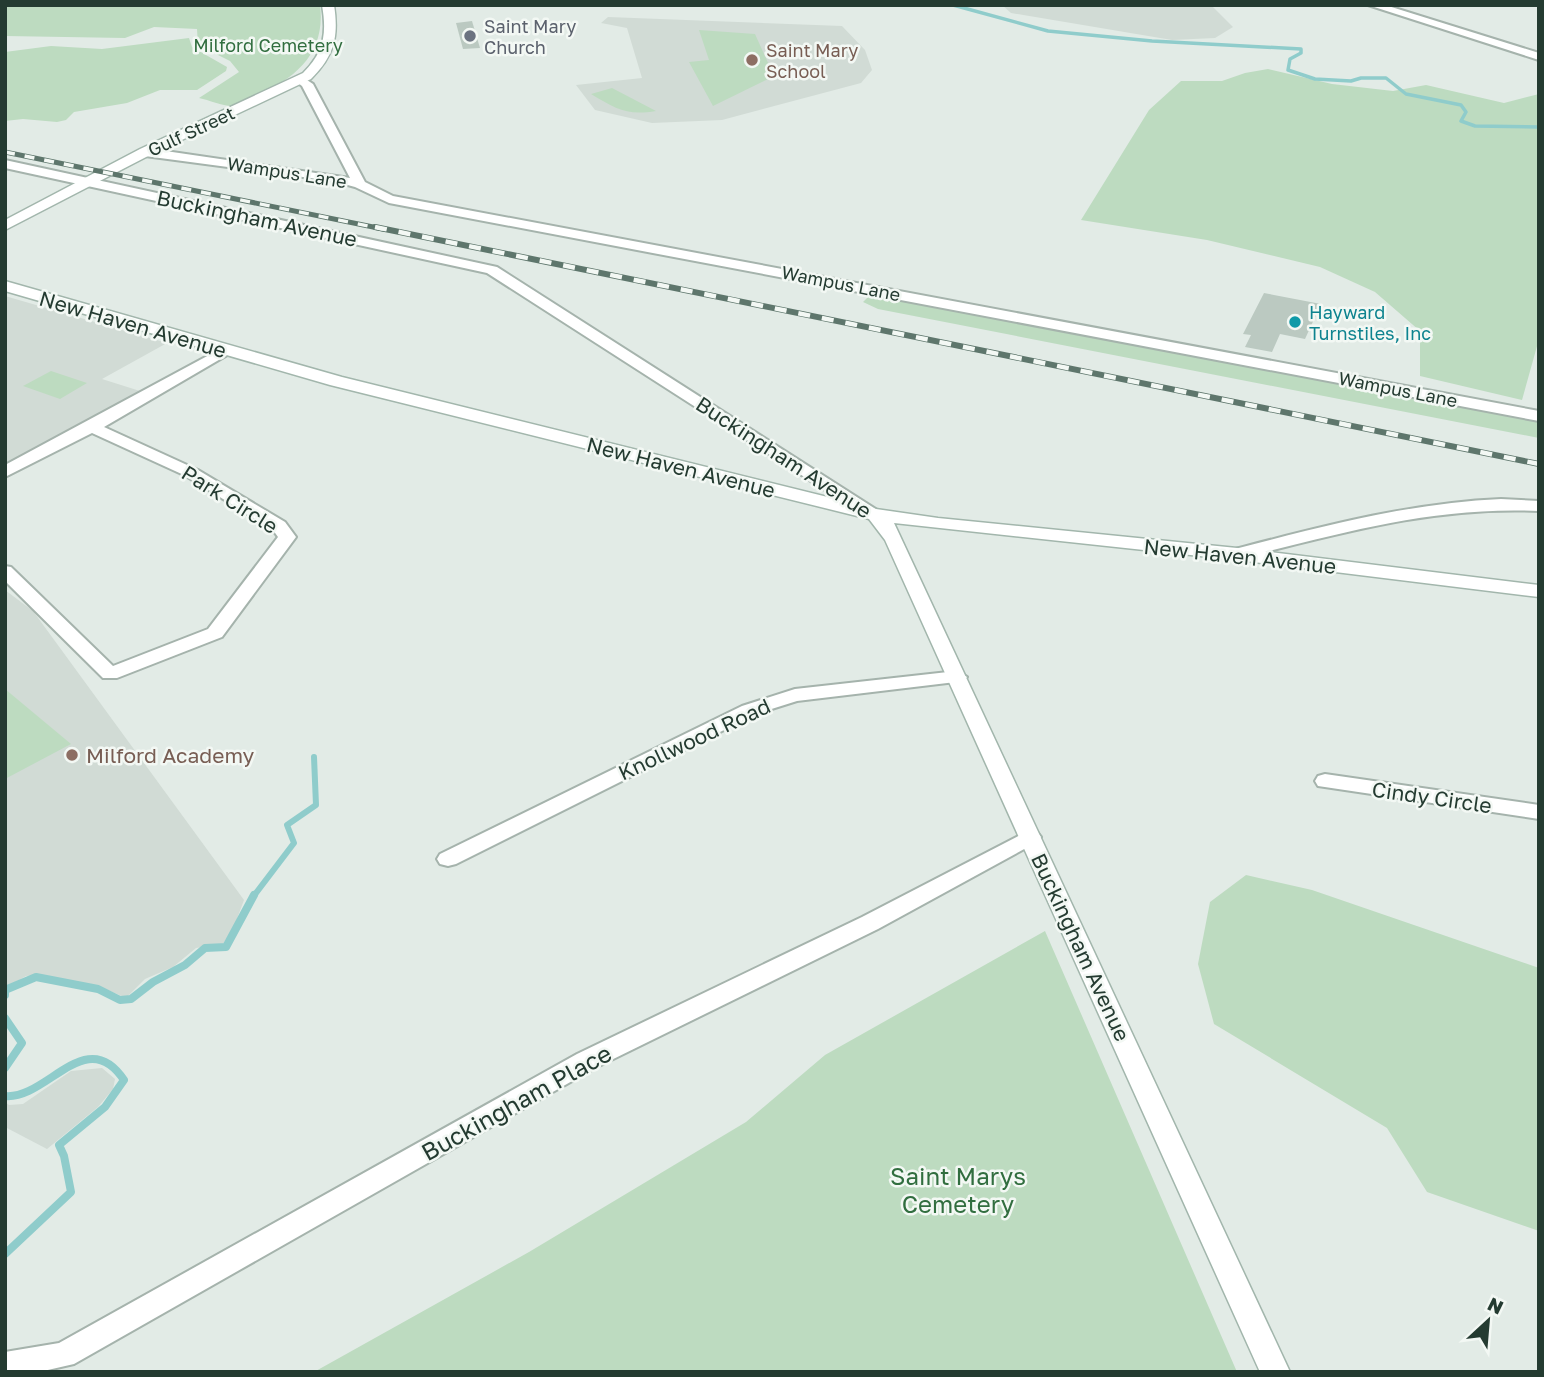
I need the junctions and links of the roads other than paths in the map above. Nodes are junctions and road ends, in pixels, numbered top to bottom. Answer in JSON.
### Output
{"nodes":[{"id":1,"x":328,"y":5,"type":"edge"},
{"id":2,"x":1373,"y":5,"type":"edge"},
{"id":3,"x":1539,"y":57,"type":"edge"},
{"id":4,"x":300,"y":80,"type":"junction"},
{"id":5,"x":145,"y":152,"type":"junction"},
{"id":6,"x":5,"y":164,"type":"edge"},
{"id":7,"x":87,"y":181,"type":"junction"},
{"id":8,"x":360,"y":184,"type":"junction"},
{"id":9,"x":5,"y":226,"type":"edge"},
{"id":10,"x":5,"y":286,"type":"edge"},
{"id":11,"x":224,"y":351,"type":"junction"},
{"id":12,"x":1539,"y":416,"type":"edge"},
{"id":13,"x":92,"y":427,"type":"junction"},
{"id":14,"x":5,"y":472,"type":"edge"},
{"id":15,"x":1539,"y":506,"type":"edge"},
{"id":16,"x":876,"y":515,"type":"junction"},
{"id":17,"x":1237,"y":554,"type":"junction"},
{"id":18,"x":5,"y":571,"type":"edge"},
{"id":19,"x":1539,"y":591,"type":"edge"},
{"id":20,"x":957,"y":677,"type":"junction"},
{"id":21,"x":1325,"y":781,"type":"dead end"},
{"id":22,"x":1539,"y":812,"type":"edge"},
{"id":23,"x":1030,"y":837,"type":"junction"},
{"id":24,"x":448,"y":859,"type":"dead end"},
{"id":25,"x":5,"y":1365,"type":"edge"},
{"id":26,"x":1275,"y":1372,"type":"edge"}],
"edges":[{"from":1,"to":4,"type":"main road","name":"Gulf Street"},
{"from":2,"to":3,"type":"street"},
{"from":4,"to":5,"type":"main road","name":"Gulf Street"},
{"from":4,"to":8,"type":"street"},
{"from":5,"to":7,"type":"main road","name":"Gulf Street"},
{"from":5,"to":8,"type":"street","name":"Wampus Lane"},
{"from":6,"to":7,"type":"street","name":"Buckingham Avenue"},
{"from":7,"to":9,"type":"main road","name":"Gulf Street"},
{"from":7,"to":16,"type":"street","name":"Buckingham Avenue"},
{"from":8,"to":12,"type":"street","name":"Wampus Lane"},
{"from":10,"to":11,"type":"main road","name":"New Haven Avenue"},
{"from":11,"to":13,"type":"street"},
{"from":11,"to":16,"type":"main road","name":"New Haven Avenue"},
{"from":13,"to":14,"type":"street"},
{"from":13,"to":18,"type":"street","name":"Park Circle"},
{"from":15,"to":17,"type":"street"},
{"from":16,"to":17,"type":"main road","name":"New Haven Avenue"},
{"from":16,"to":20,"type":"main road","name":"Buckingham Avenue"},
{"from":17,"to":19,"type":"main road","name":"New Haven Avenue"},
{"from":20,"to":23,"type":"main road","name":"Buckingham Avenue"},
{"from":20,"to":24,"type":"street","name":"Knollwood Road"},
{"from":21,"to":22,"type":"street","name":"Cindy Circle"},
{"from":23,"to":25,"type":"street","name":"Buckingham Place"},
{"from":23,"to":26,"type":"main road","name":"Buckingham Avenue"}]}
